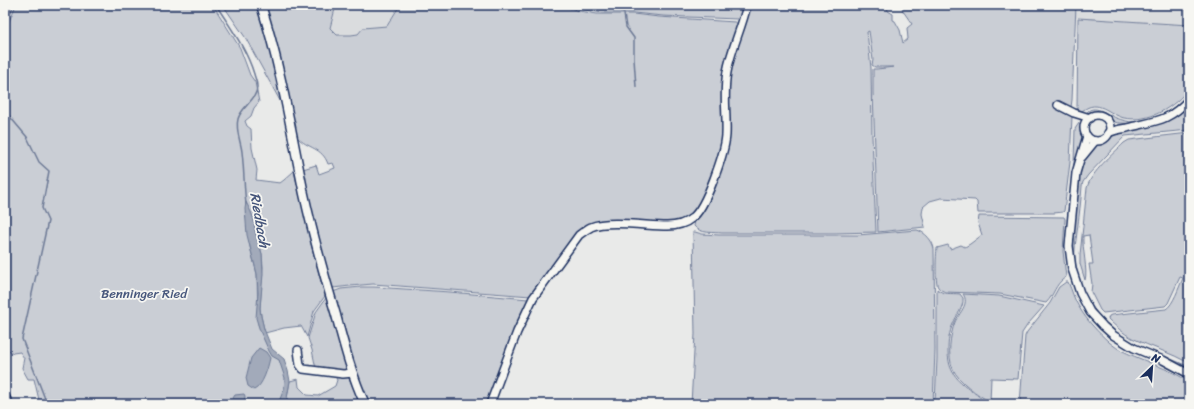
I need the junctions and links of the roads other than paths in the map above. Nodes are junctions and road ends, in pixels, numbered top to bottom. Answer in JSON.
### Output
{"nodes":[{"id":1,"x":261,"y":5,"type":"edge"},
{"id":2,"x":747,"y":5,"type":"edge"},
{"id":3,"x":1189,"y":99,"type":"edge"},
{"id":4,"x":1058,"y":105,"type":"dead end"},
{"id":5,"x":1074,"y":113,"type":"junction"},
{"id":6,"x":1090,"y":118,"type":"junction"},
{"id":7,"x":1107,"y":122,"type":"junction"},
{"id":8,"x":1085,"y":125,"type":"junction"},
{"id":9,"x":1132,"y":126,"type":"junction"},
{"id":10,"x":1108,"y":133,"type":"junction"},
{"id":11,"x":1087,"y":136,"type":"junction"},
{"id":12,"x":1095,"y":141,"type":"junction"},
{"id":13,"x":1081,"y":158,"type":"junction"},
{"id":14,"x":298,"y":350,"type":"dead end"},
{"id":15,"x":353,"y":373,"type":"junction"},
{"id":16,"x":1189,"y":374,"type":"edge"},
{"id":17,"x":5,"y":396,"type":"edge"},
{"id":18,"x":8,"y":404,"type":"edge"},
{"id":19,"x":365,"y":404,"type":"edge"},
{"id":20,"x":490,"y":404,"type":"edge"}],
"edges":[{"from":1,"to":15,"type":"main road"},
{"from":2,"to":20,"type":"street"},
{"from":3,"to":9,"type":"street"},
{"from":4,"to":5,"type":"street"},
{"from":5,"to":6,"type":"street"},
{"from":5,"to":8,"type":"street"},
{"from":6,"to":7,"type":"street"},
{"from":6,"to":8,"type":"street"},
{"from":7,"to":9,"type":"street"},
{"from":7,"to":10,"type":"street"},
{"from":8,"to":11,"type":"street"},
{"from":9,"to":10,"type":"street"},
{"from":10,"to":12,"type":"street"},
{"from":11,"to":12,"type":"street"},
{"from":11,"to":13,"type":"street"},
{"from":12,"to":13,"type":"street"},
{"from":13,"to":16,"type":"street"},
{"from":14,"to":15,"type":"street"},
{"from":15,"to":19,"type":"main road"},
{"from":17,"to":18,"type":"street"}]}
